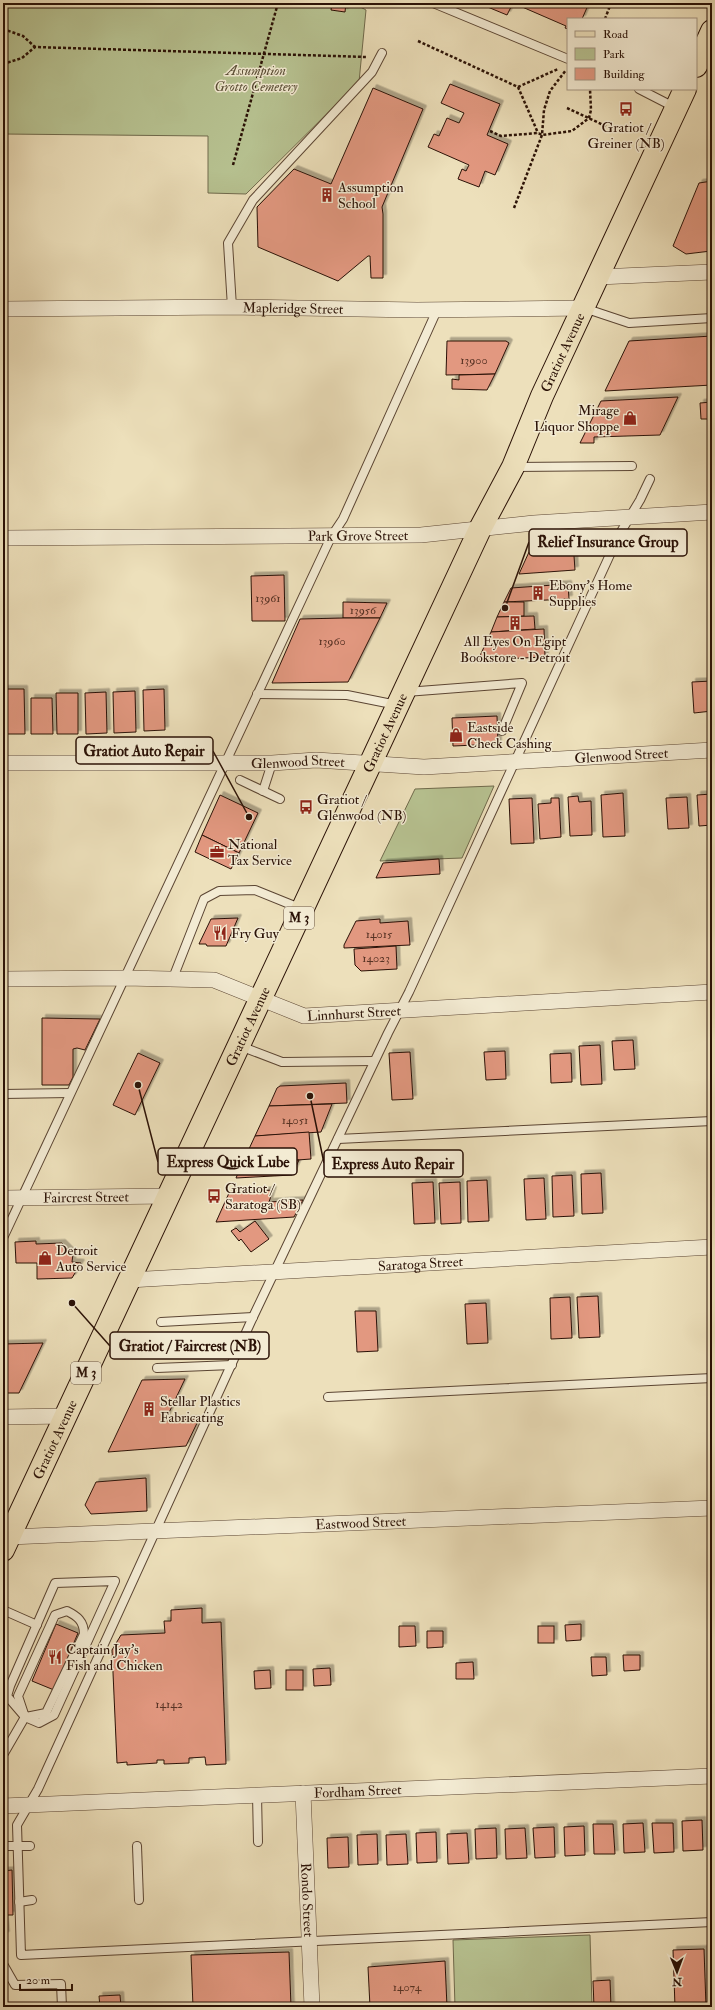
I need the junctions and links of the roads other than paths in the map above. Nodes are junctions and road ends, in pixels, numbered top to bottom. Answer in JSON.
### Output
{"nodes":[{"id":1,"x":433,"y":3,"type":"edge"},
{"id":2,"x":712,"y":31,"type":"edge"},
{"id":3,"x":382,"y":53,"type":"dead end"},
{"id":4,"x":567,"y":59,"type":"edge"},
{"id":5,"x":697,"y":64,"type":"edge"},
{"id":6,"x":643,"y":90,"type":"edge"},
{"id":7,"x":681,"y":99,"type":"edge"},
{"id":8,"x":712,"y":272,"type":"edge"},
{"id":9,"x":598,"y":277,"type":"junction"},
{"id":10,"x":232,"y":307,"type":"junction"},
{"id":11,"x":584,"y":308,"type":"junction"},
{"id":12,"x":3,"y":309,"type":"edge"},
{"id":13,"x":437,"y":310,"type":"junction"},
{"id":14,"x":712,"y":318,"type":"edge"},
{"id":15,"x":632,"y":466,"type":"dead end"},
{"id":16,"x":513,"y":467,"type":"junction"},
{"id":17,"x":650,"y":479,"type":"dead end"},
{"id":18,"x":712,"y":512,"type":"edge"},
{"id":19,"x":630,"y":517,"type":"junction"},
{"id":20,"x":480,"y":529,"type":"junction"},
{"id":21,"x":331,"y":537,"type":"junction"},
{"id":22,"x":3,"y":538,"type":"edge"},
{"id":23,"x":257,"y":694,"type":"junction"},
{"id":24,"x":401,"y":699,"type":"junction"},
{"id":25,"x":502,"y":730,"type":"dead end"},
{"id":26,"x":712,"y":750,"type":"edge"},
{"id":27,"x":227,"y":762,"type":"junction"},
{"id":28,"x":272,"y":762,"type":"junction"},
{"id":29,"x":371,"y":762,"type":"junction"},
{"id":30,"x":3,"y":763,"type":"edge"},
{"id":31,"x":515,"y":763,"type":"junction"},
{"id":32,"x":240,"y":780,"type":"dead end"},
{"id":33,"x":264,"y":791,"type":"junction"},
{"id":34,"x":280,"y":799,"type":"dead end"},
{"id":35,"x":303,"y":909,"type":"junction"},
{"id":36,"x":125,"y":978,"type":"junction"},
{"id":37,"x":173,"y":978,"type":"junction"},
{"id":38,"x":3,"y":979,"type":"edge"},
{"id":39,"x":712,"y":992,"type":"edge"},
{"id":40,"x":261,"y":998,"type":"junction"},
{"id":41,"x":400,"y":1009,"type":"junction"},
{"id":42,"x":239,"y":1046,"type":"junction"},
{"id":43,"x":374,"y":1061,"type":"junction"},
{"id":44,"x":70,"y":1093,"type":"junction"},
{"id":45,"x":3,"y":1094,"type":"edge"},
{"id":46,"x":712,"y":1121,"type":"edge"},
{"id":47,"x":338,"y":1140,"type":"junction"},
{"id":48,"x":169,"y":1196,"type":"junction"},
{"id":49,"x":3,"y":1198,"type":"edge"},
{"id":50,"x":22,"y":1198,"type":"junction"},
{"id":51,"x":3,"y":1238,"type":"edge"},
{"id":52,"x":712,"y":1247,"type":"edge"},
{"id":53,"x":276,"y":1271,"type":"junction"},
{"id":54,"x":129,"y":1280,"type":"junction"},
{"id":55,"x":253,"y":1317,"type":"junction"},
{"id":56,"x":161,"y":1322,"type":"dead end"},
{"id":57,"x":232,"y":1365,"type":"junction"},
{"id":58,"x":157,"y":1368,"type":"dead end"},
{"id":59,"x":712,"y":1378,"type":"edge"},
{"id":60,"x":328,"y":1397,"type":"dead end"},
{"id":61,"x":66,"y":1416,"type":"junction"},
{"id":62,"x":3,"y":1417,"type":"edge"},
{"id":63,"x":712,"y":1508,"type":"edge"},
{"id":64,"x":156,"y":1530,"type":"junction"},
{"id":65,"x":6,"y":1543,"type":"edge"},
{"id":66,"x":3,"y":1610,"type":"edge"},
{"id":67,"x":37,"y":1625,"type":"junction"},
{"id":68,"x":25,"y":1718,"type":"junction"},
{"id":69,"x":3,"y":1755,"type":"edge"},
{"id":70,"x":712,"y":1776,"type":"edge"},
{"id":71,"x":303,"y":1793,"type":"junction"},
{"id":72,"x":257,"y":1795,"type":"junction"},
{"id":73,"x":28,"y":1805,"type":"junction"},
{"id":74,"x":3,"y":1806,"type":"edge"},
{"id":75,"x":258,"y":1842,"type":"dead end"},
{"id":76,"x":3,"y":1846,"type":"edge"},
{"id":77,"x":17,"y":1846,"type":"junction"},
{"id":78,"x":30,"y":1846,"type":"dead end"},
{"id":79,"x":137,"y":1846,"type":"dead end"},
{"id":80,"x":32,"y":1900,"type":"dead end"},
{"id":81,"x":139,"y":1900,"type":"dead end"},
{"id":82,"x":19,"y":1902,"type":"junction"},
{"id":83,"x":712,"y":1922,"type":"edge"},
{"id":84,"x":310,"y":1942,"type":"junction"},
{"id":85,"x":3,"y":1964,"type":"edge"},
{"id":86,"x":62,"y":2007,"type":"edge"},
{"id":87,"x":312,"y":2007,"type":"edge"}],
"edges":[{"from":1,"to":4,"type":"lane"},
{"from":2,"to":5,"type":"main road"},
{"from":3,"to":10,"type":"lane"},
{"from":6,"to":7,"type":"lane"},
{"from":7,"to":9,"type":"main road","name":"Gratiot Avenue","number":"M 3"},
{"from":8,"to":9,"type":"street"},
{"from":9,"to":11,"type":"main road","name":"Gratiot Avenue","number":"M 3"},
{"from":10,"to":12,"type":"street","name":"Mapleridge Street"},
{"from":10,"to":13,"type":"street","name":"Mapleridge Street"},
{"from":11,"to":13,"type":"street","name":"Mapleridge Street"},
{"from":11,"to":14,"type":"lane"},
{"from":11,"to":16,"type":"main road","name":"Gratiot Avenue","number":"M 3"},
{"from":13,"to":21,"type":"lane"},
{"from":15,"to":16,"type":"lane"},
{"from":16,"to":20,"type":"main road","name":"Gratiot Avenue","number":"M 3"},
{"from":17,"to":19,"type":"lane"},
{"from":18,"to":19,"type":"street","name":"Park Grove Street"},
{"from":19,"to":20,"type":"street","name":"Park Grove Street"},
{"from":19,"to":31,"type":"lane"},
{"from":20,"to":21,"type":"street","name":"Park Grove Street"},
{"from":20,"to":24,"type":"main road","name":"Gratiot Avenue","number":"M 3"},
{"from":21,"to":22,"type":"street","name":"Park Grove Street"},
{"from":21,"to":23,"type":"lane"},
{"from":23,"to":24,"type":"lane"},
{"from":23,"to":27,"type":"lane"},
{"from":24,"to":25,"type":"lane"},
{"from":24,"to":29,"type":"main road","name":"Gratiot Avenue","number":"M 3"},
{"from":26,"to":31,"type":"street","name":"Glenwood Street"},
{"from":27,"to":28,"type":"street","name":"Glenwood Street"},
{"from":27,"to":30,"type":"street","name":"Glenwood Street"},
{"from":27,"to":36,"type":"lane"},
{"from":28,"to":29,"type":"street","name":"Glenwood Street"},
{"from":28,"to":33,"type":"lane"},
{"from":29,"to":31,"type":"street","name":"Glenwood Street"},
{"from":29,"to":35,"type":"main road","name":"Gratiot Avenue","number":"M 3"},
{"from":31,"to":41,"type":"lane"},
{"from":32,"to":33,"type":"lane"},
{"from":33,"to":34,"type":"lane"},
{"from":35,"to":37,"type":"lane"},
{"from":35,"to":40,"type":"main road","name":"Gratiot Avenue","number":"M 3"},
{"from":36,"to":37,"type":"street","name":"Linnhurst Street"},
{"from":36,"to":38,"type":"street","name":"Linnhurst Street"},
{"from":36,"to":44,"type":"lane"},
{"from":37,"to":40,"type":"street","name":"Linnhurst Street"},
{"from":39,"to":41,"type":"street","name":"Linnhurst Street"},
{"from":40,"to":41,"type":"street","name":"Linnhurst Street"},
{"from":40,"to":42,"type":"main road","name":"Gratiot Avenue","number":"M 3"},
{"from":41,"to":43,"type":"lane"},
{"from":42,"to":43,"type":"lane"},
{"from":42,"to":48,"type":"main road","name":"Gratiot Avenue","number":"M 3"},
{"from":43,"to":47,"type":"lane"},
{"from":44,"to":45,"type":"lane"},
{"from":44,"to":50,"type":"lane"},
{"from":46,"to":47,"type":"lane"},
{"from":47,"to":53,"type":"lane"},
{"from":48,"to":50,"type":"street","name":"Faircrest Street"},
{"from":48,"to":54,"type":"main road","name":"Gratiot Avenue","number":"M 3"},
{"from":49,"to":50,"type":"street","name":"Faircrest Street"},
{"from":50,"to":51,"type":"lane"},
{"from":52,"to":53,"type":"street","name":"Saratoga Street"},
{"from":53,"to":54,"type":"street","name":"Saratoga Street"},
{"from":53,"to":55,"type":"lane"},
{"from":54,"to":61,"type":"main road","name":"Gratiot Avenue","number":"M 3"},
{"from":55,"to":56,"type":"lane"},
{"from":55,"to":57,"type":"lane"},
{"from":57,"to":58,"type":"lane"},
{"from":57,"to":64,"type":"lane"},
{"from":59,"to":60,"type":"lane"},
{"from":61,"to":62,"type":"street"},
{"from":61,"to":65,"type":"main road","name":"Gratiot Avenue","number":"M 3"},
{"from":63,"to":64,"type":"street","name":"Eastwood Street"},
{"from":64,"to":65,"type":"street","name":"Eastwood Street"},
{"from":64,"to":73,"type":"lane"},
{"from":66,"to":67,"type":"lane"},
{"from":67,"to":68,"type":"lane"},
{"from":67,"to":68,"type":"lane"},
{"from":68,"to":68,"type":"lane"},
{"from":68,"to":69,"type":"lane"},
{"from":70,"to":71,"type":"street","name":"Fordham Street"},
{"from":71,"to":72,"type":"street","name":"Fordham Street"},
{"from":71,"to":84,"type":"street","name":"Rondo Street"},
{"from":72,"to":73,"type":"street","name":"Fordham Street"},
{"from":72,"to":75,"type":"lane"},
{"from":73,"to":74,"type":"street","name":"Fordham Street"},
{"from":73,"to":77,"type":"lane"},
{"from":76,"to":77,"type":"lane"},
{"from":77,"to":78,"type":"lane"},
{"from":77,"to":82,"type":"lane"},
{"from":79,"to":81,"type":"lane"},
{"from":80,"to":82,"type":"lane"},
{"from":82,"to":84,"type":"lane"},
{"from":83,"to":84,"type":"lane"},
{"from":84,"to":87,"type":"street","name":"Rondo Street"},
{"from":85,"to":86,"type":"lane"}]}
